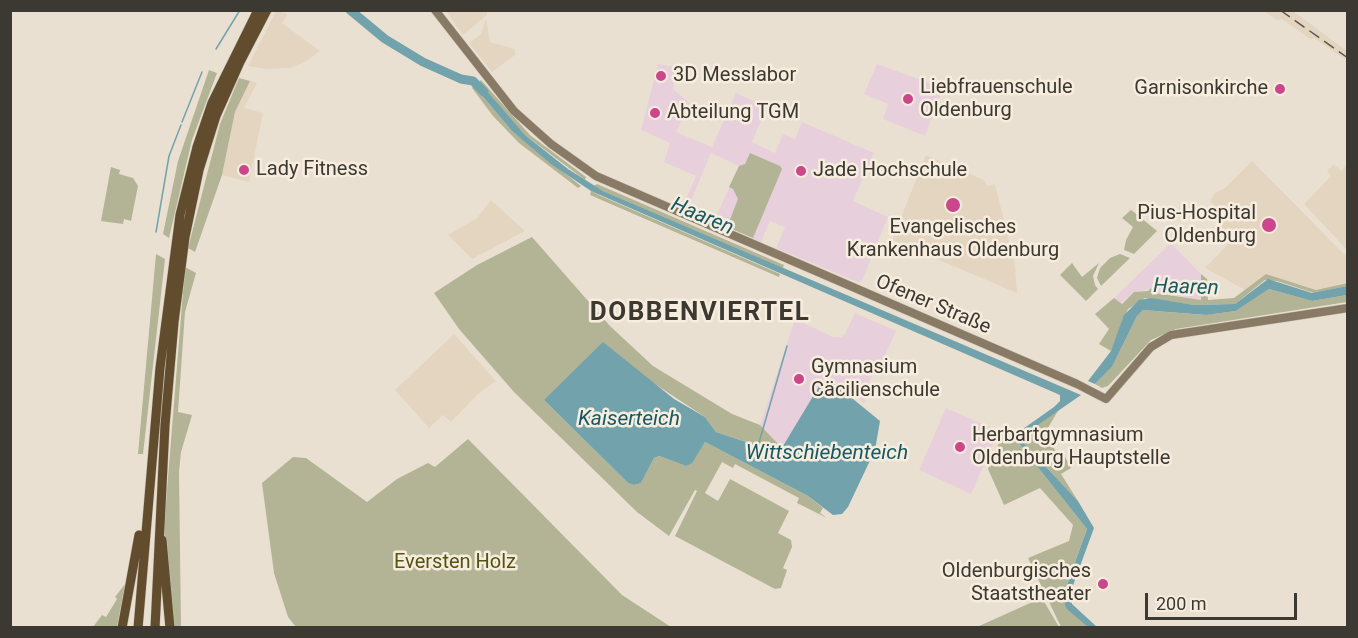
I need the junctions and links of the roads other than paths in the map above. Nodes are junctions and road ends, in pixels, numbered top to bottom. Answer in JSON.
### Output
{"nodes":[{"id":1,"x":258,"y":10,"type":"edge"},
{"id":2,"x":267,"y":10,"type":"edge"},
{"id":3,"x":435,"y":10,"type":"edge"},
{"id":4,"x":227,"y":78,"type":"junction"},
{"id":5,"x":176,"y":270,"type":"junction"},
{"id":6,"x":1347,"y":308,"type":"edge"},
{"id":7,"x":149,"y":489,"type":"junction"},
{"id":8,"x":159,"y":513,"type":"junction"},
{"id":9,"x":122,"y":627,"type":"edge"},
{"id":10,"x":138,"y":627,"type":"edge"},
{"id":11,"x":155,"y":627,"type":"edge"},
{"id":12,"x":170,"y":627,"type":"edge"}],
"edges":[{"from":1,"to":4,"type":"highway"},
{"from":2,"to":4,"type":"highway"},
{"from":3,"to":6,"type":"main road","name":"Ofener Straße"},
{"from":4,"to":5,"type":"highway"},
{"from":5,"to":7,"type":"highway"},
{"from":5,"to":8,"type":"highway"},
{"from":7,"to":9,"type":"highway"},
{"from":7,"to":10,"type":"highway"},
{"from":8,"to":11,"type":"highway"},
{"from":8,"to":12,"type":"highway"}]}
